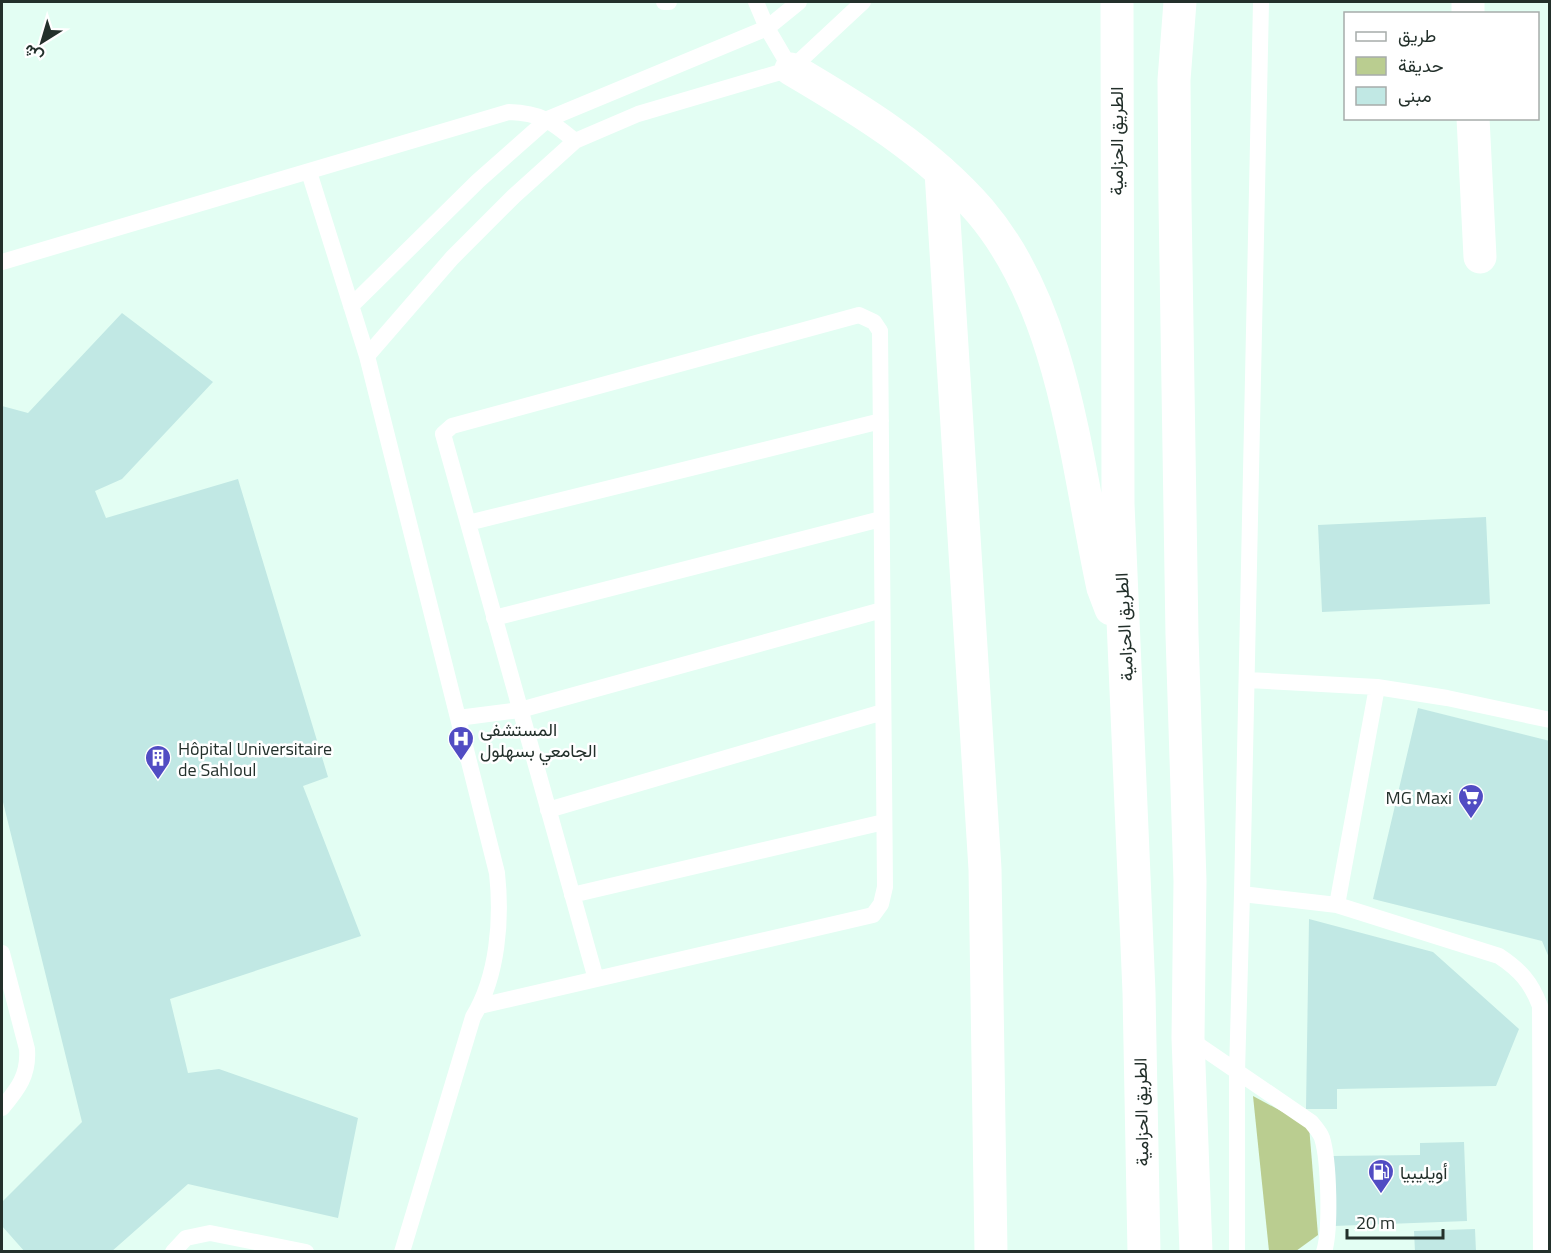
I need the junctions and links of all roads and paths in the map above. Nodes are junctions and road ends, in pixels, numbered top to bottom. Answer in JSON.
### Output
{"nodes":[{"id":1,"x":664,"y":2,"type":"edge"},
{"id":2,"x":669,"y":2,"type":"edge"},
{"id":3,"x":756,"y":2,"type":"edge"},
{"id":4,"x":799,"y":2,"type":"edge"},
{"id":5,"x":863,"y":2,"type":"edge"},
{"id":6,"x":1117,"y":2,"type":"edge"},
{"id":7,"x":1180,"y":2,"type":"edge"},
{"id":8,"x":1261,"y":2,"type":"edge"},
{"id":9,"x":767,"y":28,"type":"junction"},
{"id":10,"x":791,"y":69,"type":"junction"},
{"id":11,"x":548,"y":119,"type":"junction"},
{"id":12,"x":1473,"y":120,"type":"edge"},
{"id":13,"x":575,"y":141,"type":"junction"},
{"id":14,"x":309,"y":172,"type":"junction"},
{"id":15,"x":941,"y":172,"type":"junction"},
{"id":16,"x":1480,"y":257,"type":"dead end"},
{"id":17,"x":2,"y":262,"type":"edge"},
{"id":18,"x":351,"y":306,"type":"junction"},
{"id":19,"x":367,"y":356,"type":"junction"},
{"id":20,"x":881,"y":420,"type":"junction"},
{"id":21,"x":881,"y":519,"type":"junction"},
{"id":22,"x":468,"y":524,"type":"junction"},
{"id":23,"x":882,"y":610,"type":"junction"},
{"id":24,"x":494,"y":618,"type":"junction"},
{"id":25,"x":1126,"y":650,"type":"junction"},
{"id":26,"x":1248,"y":680,"type":"junction"},
{"id":27,"x":1377,"y":687,"type":"junction"},
{"id":28,"x":520,"y":710,"type":"junction"},
{"id":29,"x":883,"y":712,"type":"junction"},
{"id":30,"x":458,"y":718,"type":"junction"},
{"id":31,"x":1550,"y":720,"type":"edge"},
{"id":32,"x":548,"y":810,"type":"junction"},
{"id":33,"x":884,"y":822,"type":"junction"},
{"id":34,"x":1242,"y":894,"type":"junction"},
{"id":35,"x":572,"y":895,"type":"junction"},
{"id":36,"x":1337,"y":905,"type":"junction"},
{"id":37,"x":2,"y":953,"type":"edge"},
{"id":38,"x":596,"y":979,"type":"junction"},
{"id":39,"x":480,"y":1006,"type":"junction"},
{"id":40,"x":1188,"y":1038,"type":"junction"},
{"id":41,"x":1237,"y":1072,"type":"junction"},
{"id":42,"x":2,"y":1108,"type":"edge"},
{"id":43,"x":1544,"y":1245,"type":"edge"},
{"id":44,"x":172,"y":1251,"type":"edge"},
{"id":45,"x":306,"y":1251,"type":"edge"},
{"id":46,"x":402,"y":1251,"type":"edge"},
{"id":47,"x":991,"y":1251,"type":"edge"},
{"id":48,"x":1144,"y":1251,"type":"edge"},
{"id":49,"x":1196,"y":1251,"type":"edge"},
{"id":50,"x":1237,"y":1251,"type":"edge"},
{"id":51,"x":1323,"y":1251,"type":"edge"}],
"edges":[{"from":1,"to":2,"type":"lane"},
{"from":3,"to":9,"type":"lane"},
{"from":4,"to":9,"type":"lane"},
{"from":5,"to":10,"type":"lane"},
{"from":6,"to":25,"type":"main road","name":"الطريق الحزامية"},
{"from":7,"to":40,"type":"main road"},
{"from":8,"to":26,"type":"lane"},
{"from":9,"to":10,"type":"lane"},
{"from":9,"to":11,"type":"lane"},
{"from":10,"to":13,"type":"lane"},
{"from":10,"to":15,"type":"main road"},
{"from":11,"to":13,"type":"lane"},
{"from":11,"to":14,"type":"lane"},
{"from":11,"to":18,"type":"lane"},
{"from":12,"to":16,"type":"main road"},
{"from":13,"to":19,"type":"lane"},
{"from":14,"to":17,"type":"lane"},
{"from":14,"to":18,"type":"lane"},
{"from":15,"to":25,"type":"main road"},
{"from":15,"to":47,"type":"main road"},
{"from":18,"to":19,"type":"lane"},
{"from":19,"to":30,"type":"lane"},
{"from":20,"to":21,"type":"lane"},
{"from":20,"to":22,"type":"lane"},
{"from":20,"to":22,"type":"lane"},
{"from":21,"to":23,"type":"lane"},
{"from":21,"to":24,"type":"lane"},
{"from":22,"to":24,"type":"lane"},
{"from":23,"to":28,"type":"lane"},
{"from":23,"to":29,"type":"lane"},
{"from":24,"to":28,"type":"lane"},
{"from":25,"to":48,"type":"main road","name":"الطريق الحزامية"},
{"from":26,"to":27,"type":"lane"},
{"from":26,"to":34,"type":"lane"},
{"from":27,"to":31,"type":"lane"},
{"from":27,"to":36,"type":"lane"},
{"from":28,"to":30,"type":"lane"},
{"from":28,"to":32,"type":"lane"},
{"from":29,"to":32,"type":"lane"},
{"from":29,"to":33,"type":"lane"},
{"from":30,"to":39,"type":"lane"},
{"from":32,"to":35,"type":"lane"},
{"from":33,"to":35,"type":"lane"},
{"from":33,"to":38,"type":"lane"},
{"from":34,"to":36,"type":"lane"},
{"from":34,"to":41,"type":"lane"},
{"from":35,"to":38,"type":"lane"},
{"from":36,"to":43,"type":"lane"},
{"from":37,"to":42,"type":"lane"},
{"from":38,"to":39,"type":"lane"},
{"from":39,"to":46,"type":"lane"},
{"from":40,"to":41,"type":"lane"},
{"from":40,"to":49,"type":"main road"},
{"from":41,"to":50,"type":"lane"},
{"from":41,"to":51,"type":"lane"},
{"from":44,"to":45,"type":"lane"}]}
